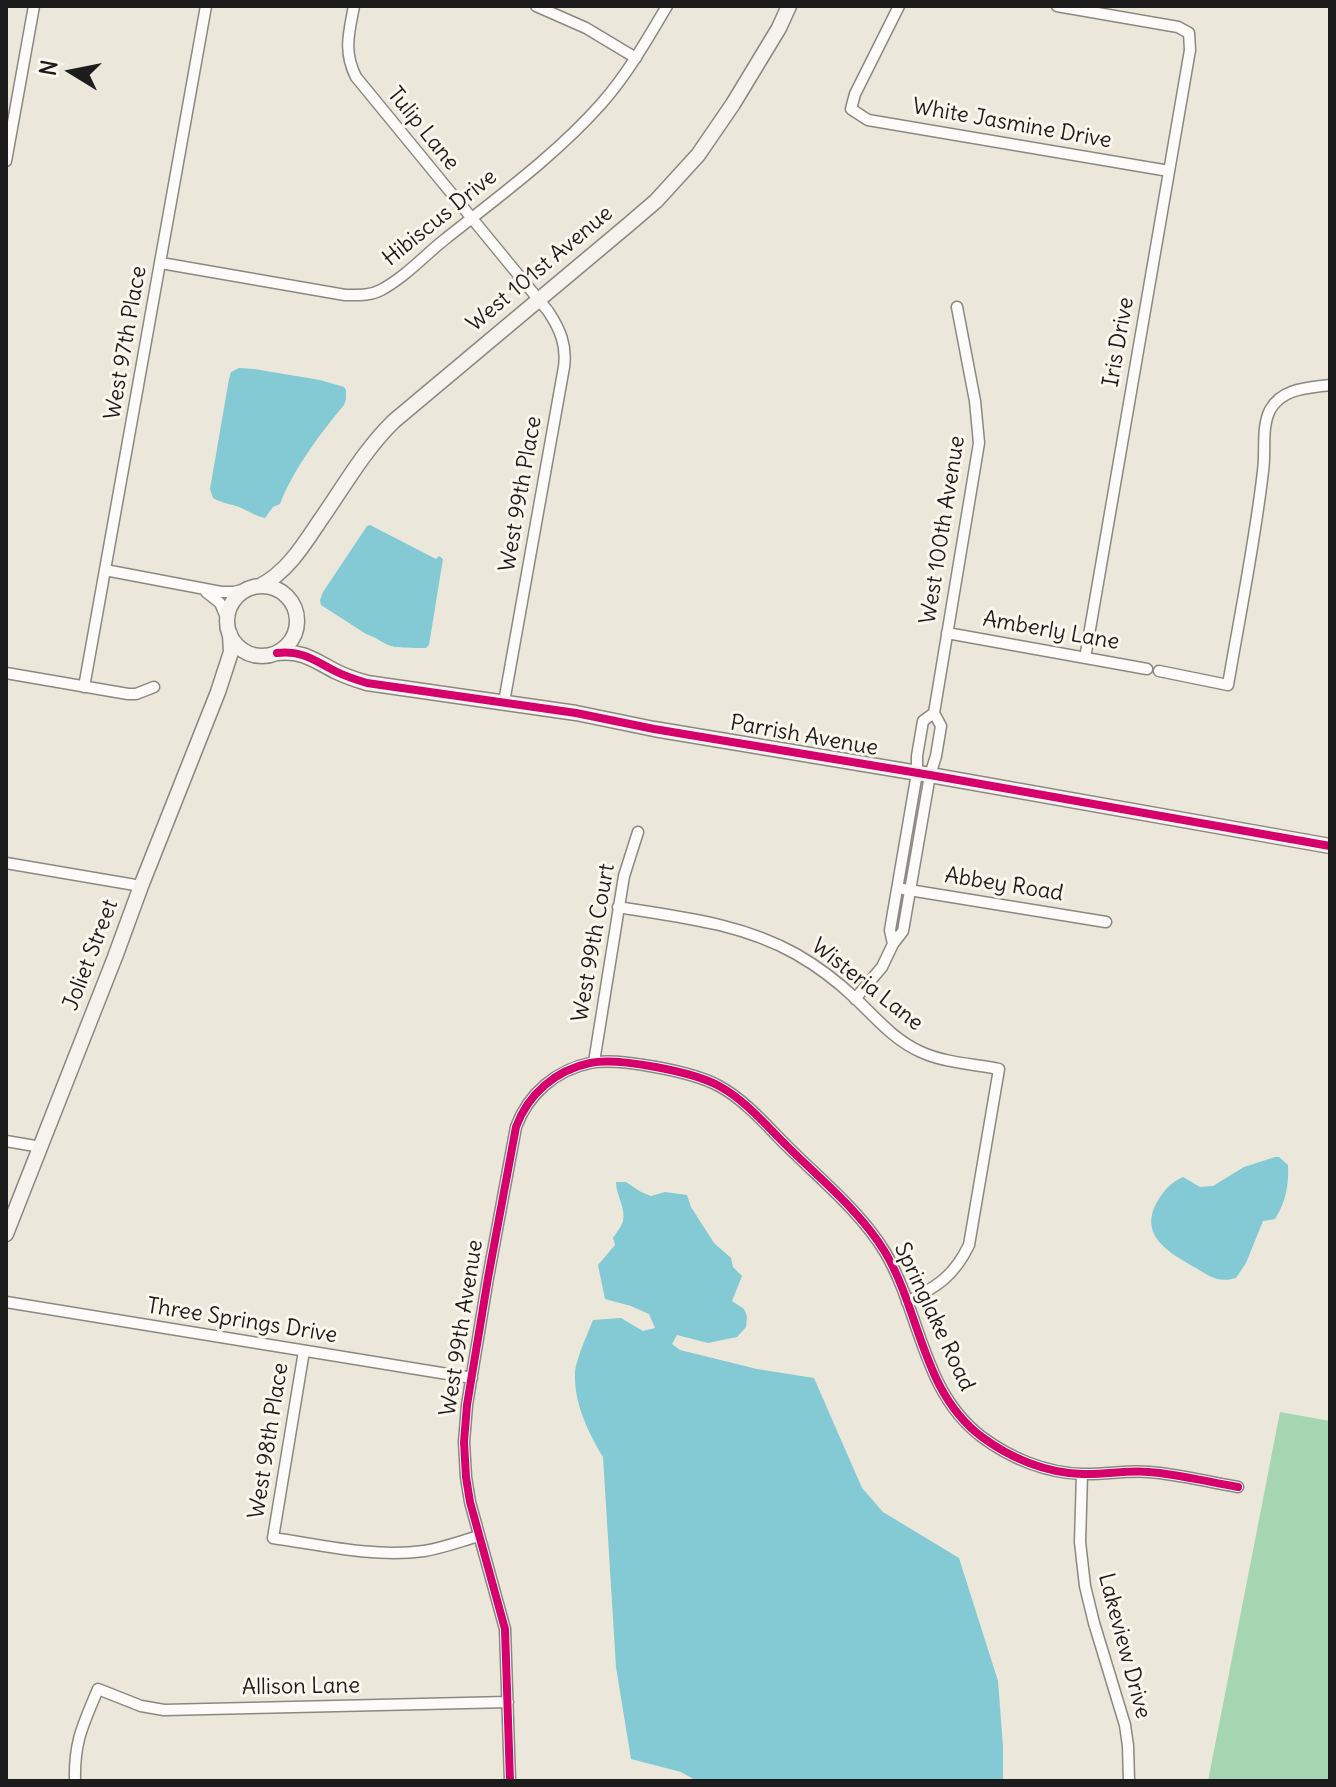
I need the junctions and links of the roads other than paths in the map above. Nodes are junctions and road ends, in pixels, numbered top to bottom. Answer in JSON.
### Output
{"nodes":[{"id":1,"x":34,"y":6,"type":"edge"},
{"id":2,"x":206,"y":6,"type":"edge"},
{"id":3,"x":354,"y":6,"type":"edge"},
{"id":4,"x":536,"y":6,"type":"edge"},
{"id":5,"x":667,"y":6,"type":"edge"},
{"id":6,"x":789,"y":6,"type":"edge"},
{"id":7,"x":899,"y":6,"type":"edge"},
{"id":8,"x":1057,"y":6,"type":"edge"},
{"id":9,"x":636,"y":58,"type":"junction"},
{"id":10,"x":6,"y":161,"type":"edge"},
{"id":11,"x":1169,"y":171,"type":"junction"},
{"id":12,"x":471,"y":219,"type":"junction"},
{"id":13,"x":161,"y":263,"type":"junction"},
{"id":14,"x":538,"y":299,"type":"junction"},
{"id":15,"x":957,"y":307,"type":"dead end"},
{"id":16,"x":1330,"y":385,"type":"edge"},
{"id":17,"x":300,"y":551,"type":"junction"},
{"id":18,"x":105,"y":570,"type":"junction"},
{"id":19,"x":254,"y":588,"type":"junction"},
{"id":20,"x":201,"y":589,"type":"junction"},
{"id":21,"x":293,"y":605,"type":"junction"},
{"id":22,"x":297,"y":620,"type":"junction"},
{"id":23,"x":229,"y":628,"type":"junction"},
{"id":24,"x":947,"y":633,"type":"junction"},
{"id":25,"x":277,"y":653,"type":"junction"},
{"id":26,"x":260,"y":656,"type":"junction"},
{"id":27,"x":1085,"y":658,"type":"junction"},
{"id":28,"x":322,"y":663,"type":"junction"},
{"id":29,"x":6,"y":673,"type":"edge"},
{"id":30,"x":84,"y":687,"type":"junction"},
{"id":31,"x":154,"y":687,"type":"dead end"},
{"id":32,"x":218,"y":692,"type":"junction"},
{"id":33,"x":504,"y":702,"type":"junction"},
{"id":34,"x":934,"y":713,"type":"junction"},
{"id":35,"x":923,"y":774,"type":"junction"},
{"id":36,"x":638,"y":832,"type":"dead end"},
{"id":37,"x":1330,"y":846,"type":"edge"},
{"id":38,"x":6,"y":863,"type":"edge"},
{"id":39,"x":141,"y":886,"type":"junction"},
{"id":40,"x":897,"y":888,"type":"junction"},
{"id":41,"x":910,"y":890,"type":"junction"},
{"id":42,"x":618,"y":907,"type":"junction"},
{"id":43,"x":1106,"y":922,"type":"dead end"},
{"id":44,"x":893,"y":944,"type":"junction"},
{"id":45,"x":855,"y":999,"type":"junction"},
{"id":46,"x":594,"y":1062,"type":"junction"},
{"id":47,"x":6,"y":1141,"type":"edge"},
{"id":48,"x":41,"y":1147,"type":"junction"},
{"id":49,"x":6,"y":1234,"type":"edge"},
{"id":50,"x":6,"y":1302,"type":"edge"},
{"id":51,"x":907,"y":1302,"type":"junction"},
{"id":52,"x":304,"y":1351,"type":"junction"},
{"id":53,"x":472,"y":1378,"type":"junction"},
{"id":54,"x":1082,"y":1474,"type":"junction"},
{"id":55,"x":1238,"y":1487,"type":"dead end"},
{"id":56,"x":479,"y":1536,"type":"junction"},
{"id":57,"x":508,"y":1702,"type":"junction"},
{"id":58,"x":75,"y":1781,"type":"edge"},
{"id":59,"x":510,"y":1781,"type":"edge"},
{"id":60,"x":1129,"y":1781,"type":"edge"}],
"edges":[{"from":1,"to":10,"type":"street"},
{"from":2,"to":13,"type":"street","name":"West 97th Place"},
{"from":3,"to":12,"type":"street","name":"Tulip Lane"},
{"from":4,"to":9,"type":"street"},
{"from":5,"to":9,"type":"street","name":"Hibiscus Drive"},
{"from":6,"to":14,"type":"street","name":"West 101st Avenue"},
{"from":7,"to":11,"type":"street","name":"White Jasmine Drive"},
{"from":8,"to":11,"type":"street","name":"Iris Drive"},
{"from":9,"to":12,"type":"street","name":"Hibiscus Drive"},
{"from":11,"to":27,"type":"street","name":"Iris Drive"},
{"from":12,"to":13,"type":"street","name":"Hibiscus Drive"},
{"from":12,"to":14,"type":"street","name":"Tulip Lane"},
{"from":13,"to":18,"type":"street","name":"West 97th Place"},
{"from":14,"to":17,"type":"street","name":"West 101st Avenue"},
{"from":14,"to":33,"type":"street","name":"West 99th Place"},
{"from":15,"to":24,"type":"street","name":"West 100th Avenue"},
{"from":16,"to":27,"type":"street","name":"Amberly Lane"},
{"from":17,"to":19,"type":"street","name":"West 101st Avenue"},
{"from":17,"to":21,"type":"street","name":"West 101st Avenue"},
{"from":18,"to":20,"type":"street"},
{"from":18,"to":30,"type":"street","name":"West 97th Place"},
{"from":19,"to":20,"type":"street"},
{"from":19,"to":21,"type":"street"},
{"from":19,"to":23,"type":"street"},
{"from":20,"to":23,"type":"street"},
{"from":21,"to":22,"type":"street","name":"Parrish Avenue"},
{"from":22,"to":25,"type":"street"},
{"from":22,"to":28,"type":"street","name":"Parrish Avenue"},
{"from":23,"to":26,"type":"street"},
{"from":23,"to":32,"type":"street","name":"Joliet Street"},
{"from":24,"to":27,"type":"street","name":"Amberly Lane"},
{"from":24,"to":34,"type":"street","name":"West 100th Avenue"},
{"from":25,"to":26,"type":"street","name":"Parrish Avenue"},
{"from":25,"to":28,"type":"street","name":"Parrish Avenue"},
{"from":26,"to":32,"type":"street","name":"Joliet Street"},
{"from":28,"to":33,"type":"street","name":"Parrish Avenue"},
{"from":29,"to":30,"type":"street"},
{"from":30,"to":31,"type":"street"},
{"from":32,"to":39,"type":"street","name":"Joliet Street"},
{"from":33,"to":35,"type":"street","name":"Parrish Avenue"},
{"from":34,"to":35,"type":"street","name":"West 100th Avenue"},
{"from":34,"to":35,"type":"street","name":"West 100th Avenue"},
{"from":35,"to":37,"type":"street","name":"Parrish Avenue"},
{"from":35,"to":40,"type":"street","name":"West 100th Avenue"},
{"from":35,"to":41,"type":"street","name":"West 100th Avenue"},
{"from":36,"to":42,"type":"street","name":"West 99th Court"},
{"from":38,"to":39,"type":"street"},
{"from":39,"to":48,"type":"street","name":"Joliet Street"},
{"from":40,"to":41,"type":"street","name":"Abbey Road"},
{"from":40,"to":44,"type":"street","name":"West 100th Avenue"},
{"from":41,"to":43,"type":"street","name":"Abbey Road"},
{"from":41,"to":44,"type":"street","name":"West 100th Avenue"},
{"from":42,"to":45,"type":"street","name":"Wisteria Lane"},
{"from":42,"to":46,"type":"street","name":"West 99th Court"},
{"from":44,"to":45,"type":"street","name":"West 100th Avenue"},
{"from":45,"to":51,"type":"street","name":"Wisteria Lane"},
{"from":46,"to":51,"type":"street","name":"Springlake Road"},
{"from":46,"to":53,"type":"street","name":"West 99th Avenue"},
{"from":47,"to":48,"type":"street"},
{"from":48,"to":49,"type":"street","name":"Joliet Street"},
{"from":50,"to":52,"type":"street","name":"Three Springs Drive"},
{"from":51,"to":54,"type":"street","name":"Springlake Road"},
{"from":52,"to":53,"type":"street","name":"Three Springs Drive"},
{"from":52,"to":56,"type":"street","name":"West 98th Place"},
{"from":53,"to":56,"type":"street","name":"West 99th Avenue"},
{"from":54,"to":55,"type":"street","name":"Springlake Road"},
{"from":54,"to":60,"type":"street","name":"Lakeview Drive"},
{"from":56,"to":57,"type":"street","name":"West 99th Avenue"},
{"from":57,"to":58,"type":"street","name":"Allison Lane"},
{"from":57,"to":59,"type":"street","name":"West 99th Avenue"}]}
